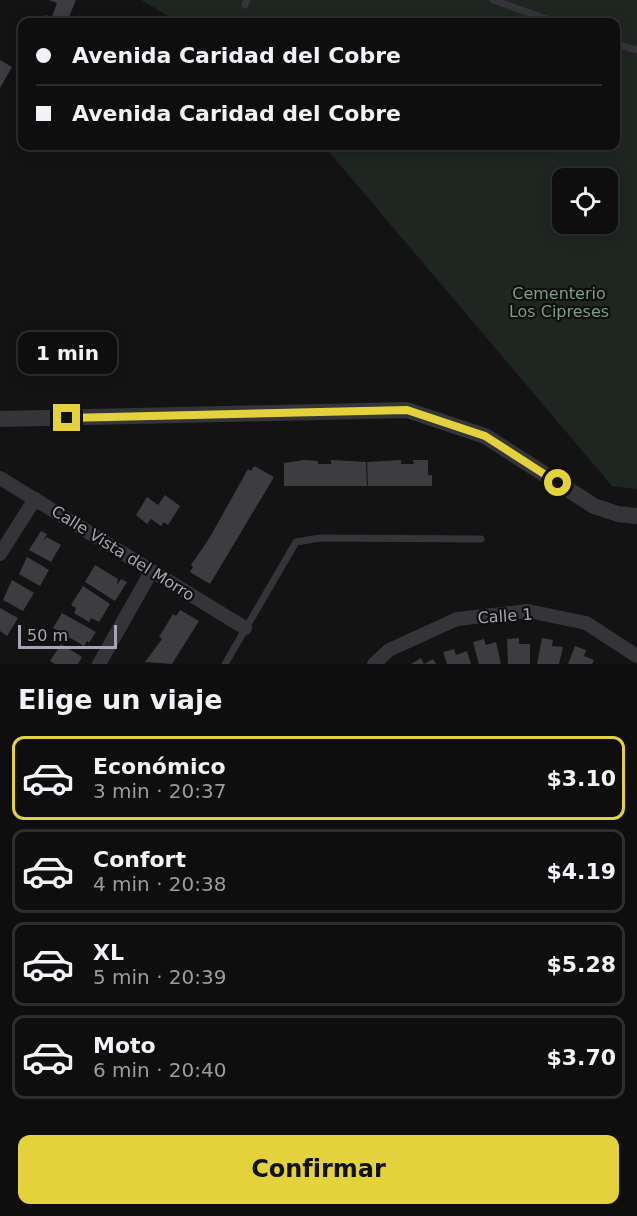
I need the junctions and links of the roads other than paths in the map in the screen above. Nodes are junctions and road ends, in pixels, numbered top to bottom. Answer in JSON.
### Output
{"nodes":[{"id":1,"x":493,"y":0,"type":"edge"},
{"id":2,"x":544,"y":18,"type":"edge"},
{"id":3,"x":620,"y":45,"type":"edge"},
{"id":4,"x":637,"y":50,"type":"edge"},
{"id":5,"x":0,"y":419,"type":"edge"},
{"id":6,"x":0,"y":478,"type":"edge"},
{"id":7,"x":35,"y":499,"type":"junction"},
{"id":8,"x":637,"y":516,"type":"edge"},
{"id":9,"x":481,"y":539,"type":"dead end"},
{"id":10,"x":0,"y":554,"type":"edge"},
{"id":11,"x":151,"y":572,"type":"junction"},
{"id":12,"x":245,"y":628,"type":"junction"},
{"id":13,"x":637,"y":656,"type":"edge"},
{"id":14,"x":99,"y":664,"type":"edge"},
{"id":15,"x":225,"y":664,"type":"edge"},
{"id":16,"x":374,"y":664,"type":"edge"}],
"edges":[{"from":1,"to":2,"type":"lane"},
{"from":3,"to":4,"type":"lane"},
{"from":5,"to":8,"type":"street"},
{"from":6,"to":7,"type":"street","name":"Calle Vista del Morro"},
{"from":7,"to":10,"type":"street"},
{"from":7,"to":11,"type":"street","name":"Calle Vista del Morro"},
{"from":9,"to":12,"type":"lane"},
{"from":11,"to":12,"type":"street","name":"Calle Vista del Morro"},
{"from":11,"to":14,"type":"street"},
{"from":12,"to":15,"type":"lane"},
{"from":13,"to":16,"type":"street","name":"Calle 1"}]}
